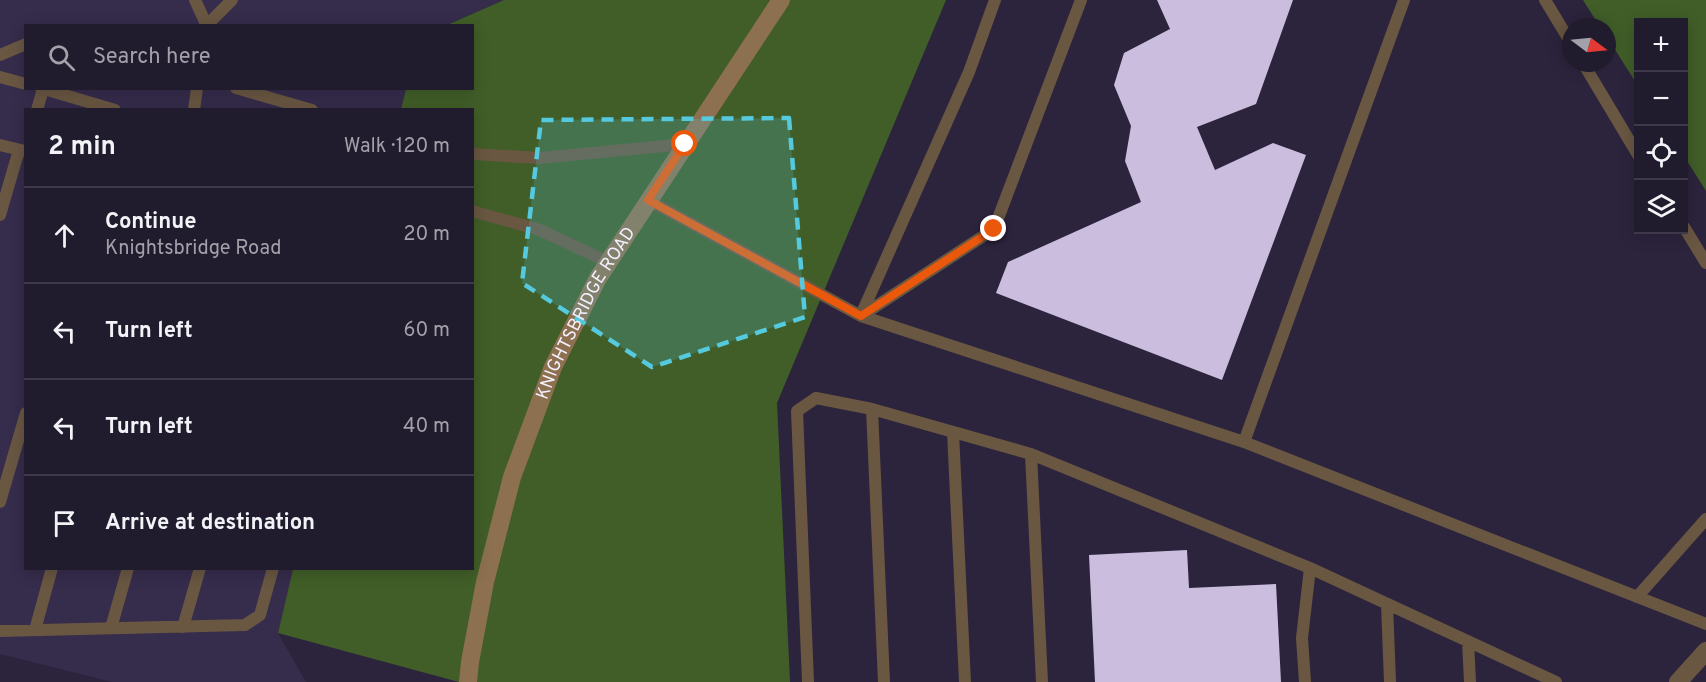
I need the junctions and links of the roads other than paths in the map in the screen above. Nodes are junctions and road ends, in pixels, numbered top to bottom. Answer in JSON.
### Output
{"nodes":[{"id":1,"x":195,"y":0,"type":"edge"},
{"id":2,"x":232,"y":0,"type":"edge"},
{"id":3,"x":781,"y":0,"type":"edge"},
{"id":4,"x":995,"y":0,"type":"edge"},
{"id":5,"x":1081,"y":0,"type":"edge"},
{"id":6,"x":1404,"y":0,"type":"edge"},
{"id":7,"x":1545,"y":0,"type":"edge"},
{"id":8,"x":206,"y":24,"type":"edge"},
{"id":9,"x":207,"y":24,"type":"edge"},
{"id":10,"x":1562,"y":28,"type":"edge"},
{"id":11,"x":24,"y":45,"type":"edge"},
{"id":12,"x":0,"y":55,"type":"edge"},
{"id":13,"x":1588,"y":72,"type":"edge"},
{"id":14,"x":0,"y":77,"type":"edge"},
{"id":15,"x":24,"y":83,"type":"edge"},
{"id":16,"x":42,"y":90,"type":"edge"},
{"id":17,"x":45,"y":90,"type":"edge"},
{"id":18,"x":197,"y":90,"type":"edge"},
{"id":19,"x":243,"y":90,"type":"edge"},
{"id":20,"x":37,"y":108,"type":"edge"},
{"id":21,"x":108,"y":108,"type":"edge"},
{"id":22,"x":194,"y":108,"type":"edge"},
{"id":23,"x":305,"y":108,"type":"edge"},
{"id":24,"x":685,"y":144,"type":"junction"},
{"id":25,"x":0,"y":145,"type":"edge"},
{"id":26,"x":1634,"y":148,"type":"edge"},
{"id":27,"x":24,"y":151,"type":"edge"},
{"id":28,"x":474,"y":154,"type":"edge"},
{"id":29,"x":648,"y":200,"type":"junction"},
{"id":30,"x":474,"y":212,"type":"edge"},
{"id":31,"x":0,"y":215,"type":"edge"},
{"id":32,"x":1687,"y":234,"type":"edge"},
{"id":33,"x":608,"y":262,"type":"junction"},
{"id":34,"x":1706,"y":263,"type":"edge"},
{"id":35,"x":861,"y":316,"type":"junction"},
{"id":36,"x":872,"y":409,"type":"junction"},
{"id":37,"x":24,"y":420,"type":"edge"},
{"id":38,"x":953,"y":432,"type":"junction"},
{"id":39,"x":1244,"y":442,"type":"junction"},
{"id":40,"x":1031,"y":454,"type":"junction"},
{"id":41,"x":0,"y":502,"type":"edge"},
{"id":42,"x":1706,"y":519,"type":"edge"},
{"id":43,"x":1310,"y":568,"type":"junction"},
{"id":44,"x":51,"y":570,"type":"edge"},
{"id":45,"x":127,"y":570,"type":"edge"},
{"id":46,"x":199,"y":570,"type":"edge"},
{"id":47,"x":272,"y":570,"type":"edge"},
{"id":48,"x":1637,"y":597,"type":"junction"},
{"id":49,"x":1387,"y":604,"type":"junction"},
{"id":50,"x":1706,"y":624,"type":"edge"},
{"id":51,"x":183,"y":627,"type":"junction"},
{"id":52,"x":111,"y":628,"type":"junction"},
{"id":53,"x":0,"y":630,"type":"edge"},
{"id":54,"x":35,"y":630,"type":"junction"},
{"id":55,"x":1468,"y":641,"type":"junction"},
{"id":56,"x":1706,"y":651,"type":"edge"},
{"id":57,"x":470,"y":662,"type":"junction"},
{"id":58,"x":462,"y":682,"type":"edge"},
{"id":59,"x":468,"y":682,"type":"edge"},
{"id":60,"x":808,"y":682,"type":"edge"},
{"id":61,"x":884,"y":682,"type":"edge"},
{"id":62,"x":966,"y":682,"type":"edge"},
{"id":63,"x":1042,"y":682,"type":"edge"},
{"id":64,"x":1305,"y":682,"type":"edge"},
{"id":65,"x":1390,"y":682,"type":"edge"},
{"id":66,"x":1470,"y":682,"type":"edge"},
{"id":67,"x":1556,"y":682,"type":"edge"},
{"id":68,"x":1678,"y":682,"type":"edge"}],
"edges":[{"from":1,"to":8,"type":"lane"},
{"from":2,"to":9,"type":"lane"},
{"from":3,"to":24,"type":"street","name":"KNIGHTSBRIDGE ROAD"},
{"from":4,"to":35,"type":"lane"},
{"from":5,"to":35,"type":"lane"},
{"from":6,"to":39,"type":"lane"},
{"from":7,"to":10,"type":"lane"},
{"from":11,"to":12,"type":"lane"},
{"from":13,"to":26,"type":"lane"},
{"from":14,"to":15,"type":"lane"},
{"from":16,"to":20,"type":"lane"},
{"from":17,"to":21,"type":"lane"},
{"from":18,"to":22,"type":"lane"},
{"from":19,"to":23,"type":"lane"},
{"from":24,"to":28,"type":"lane"},
{"from":24,"to":29,"type":"street","name":"KNIGHTSBRIDGE ROAD"},
{"from":25,"to":27,"type":"lane"},
{"from":27,"to":31,"type":"lane"},
{"from":29,"to":33,"type":"street","name":"KNIGHTSBRIDGE ROAD"},
{"from":29,"to":35,"type":"lane"},
{"from":30,"to":33,"type":"lane"},
{"from":32,"to":34,"type":"lane"},
{"from":33,"to":57,"type":"street","name":"KNIGHTSBRIDGE ROAD"},
{"from":35,"to":39,"type":"lane"},
{"from":36,"to":38,"type":"lane"},
{"from":36,"to":60,"type":"lane"},
{"from":36,"to":61,"type":"lane"},
{"from":37,"to":41,"type":"lane"},
{"from":38,"to":40,"type":"lane"},
{"from":38,"to":62,"type":"lane"},
{"from":39,"to":48,"type":"lane"},
{"from":40,"to":43,"type":"lane"},
{"from":40,"to":63,"type":"lane"},
{"from":42,"to":48,"type":"lane"},
{"from":43,"to":49,"type":"lane"},
{"from":43,"to":64,"type":"lane"},
{"from":44,"to":54,"type":"lane"},
{"from":45,"to":52,"type":"lane"},
{"from":46,"to":51,"type":"lane"},
{"from":47,"to":51,"type":"lane"},
{"from":48,"to":50,"type":"lane"},
{"from":49,"to":55,"type":"lane"},
{"from":49,"to":65,"type":"lane"},
{"from":51,"to":52,"type":"lane"},
{"from":52,"to":54,"type":"lane"},
{"from":53,"to":54,"type":"lane"},
{"from":55,"to":66,"type":"lane"},
{"from":55,"to":67,"type":"lane"},
{"from":56,"to":68,"type":"street"},
{"from":57,"to":58,"type":"street","name":"KNIGHTSBRIDGE ROAD"},
{"from":57,"to":59,"type":"street","name":"KNIGHTSBRIDGE ROAD"}]}
